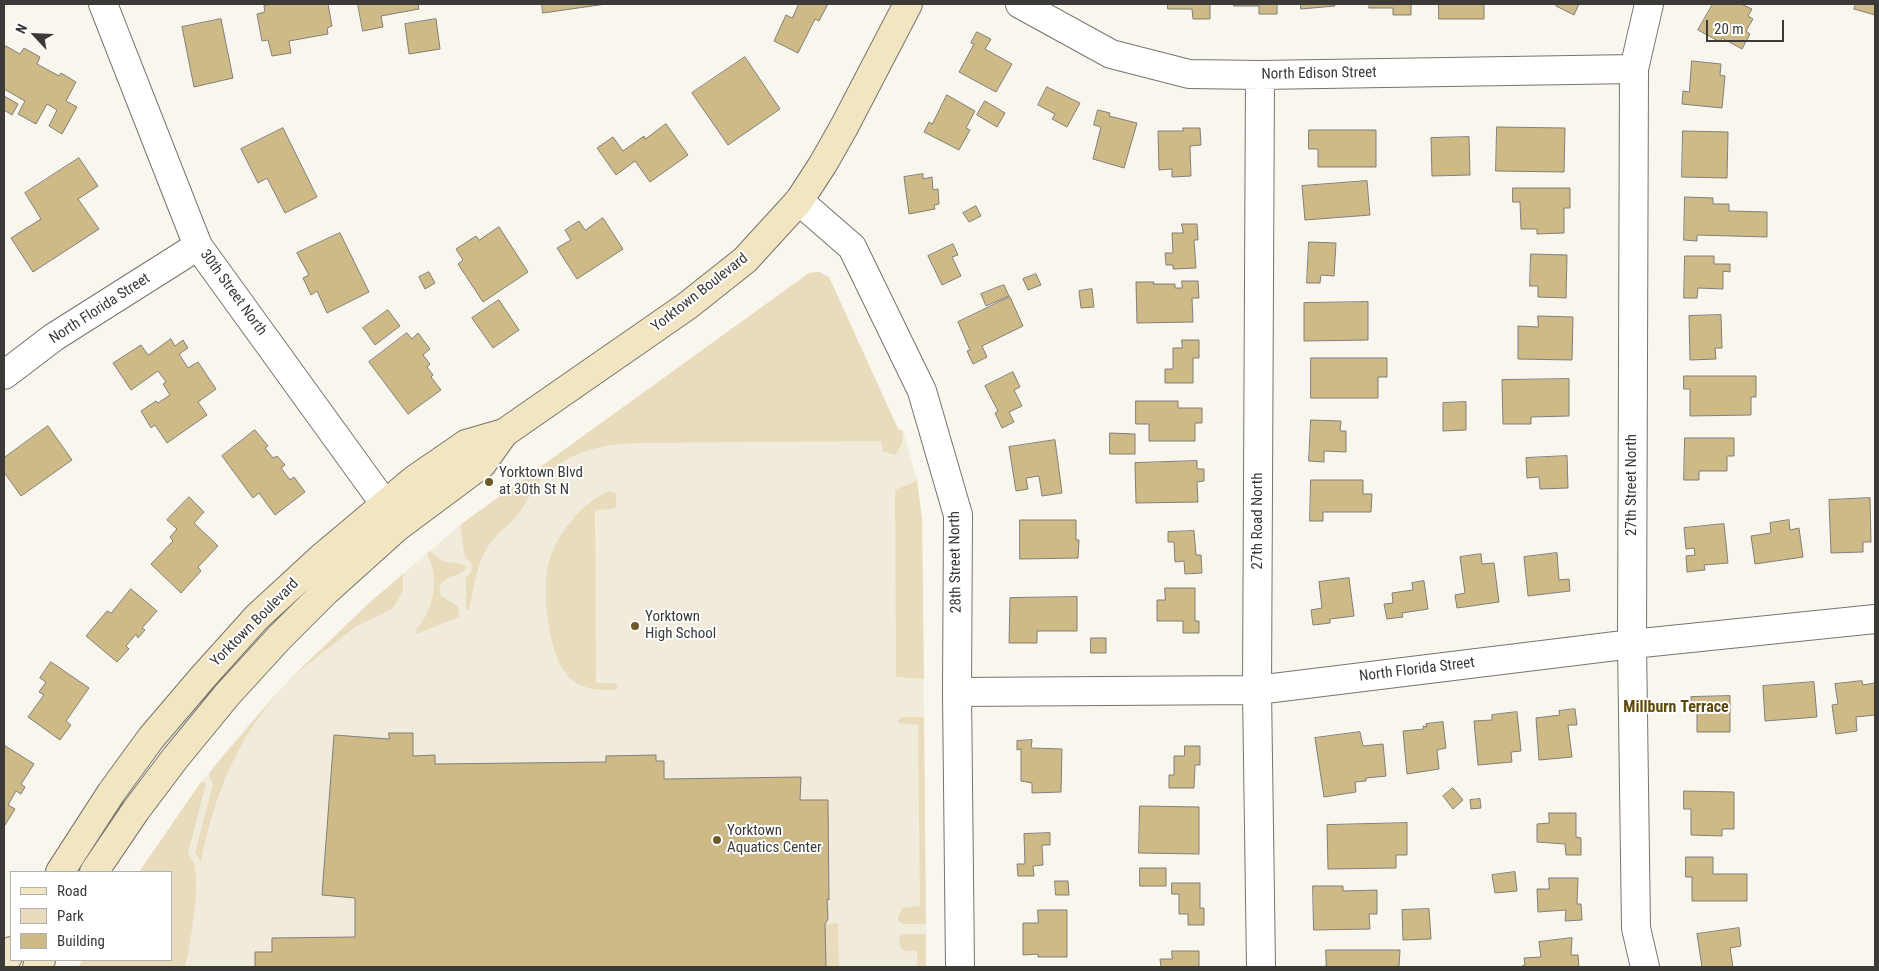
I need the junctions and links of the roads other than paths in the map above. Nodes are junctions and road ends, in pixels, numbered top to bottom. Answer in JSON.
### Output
{"nodes":[{"id":1,"x":103,"y":4,"type":"edge"},
{"id":2,"x":908,"y":4,"type":"edge"},
{"id":3,"x":1020,"y":4,"type":"edge"},
{"id":4,"x":1649,"y":4,"type":"edge"},
{"id":5,"x":1634,"y":69,"type":"junction"},
{"id":6,"x":1260,"y":75,"type":"junction"},
{"id":7,"x":799,"y":201,"type":"junction"},
{"id":8,"x":198,"y":246,"type":"junction"},
{"id":9,"x":4,"y":375,"type":"edge"},
{"id":10,"x":504,"y":433,"type":"junction"},
{"id":11,"x":384,"y":503,"type":"junction"},
{"id":12,"x":1875,"y":619,"type":"edge"},
{"id":13,"x":1632,"y":644,"type":"junction"},
{"id":14,"x":1257,"y":690,"type":"junction"},
{"id":15,"x":957,"y":692,"type":"junction"},
{"id":16,"x":61,"y":871,"type":"edge"},
{"id":17,"x":95,"y":871,"type":"edge"},
{"id":18,"x":960,"y":967,"type":"edge"},
{"id":19,"x":1261,"y":967,"type":"edge"},
{"id":20,"x":1645,"y":967,"type":"edge"}],
"edges":[{"from":1,"to":8,"type":"street","name":"30th Street North"},
{"from":2,"to":7,"type":"street","name":"Yorktown Boulevard"},
{"from":3,"to":6,"type":"street","name":"North Edison Street"},
{"from":4,"to":5,"type":"street","name":"27th Street North"},
{"from":5,"to":6,"type":"street","name":"North Edison Street"},
{"from":5,"to":13,"type":"street","name":"27th Street North"},
{"from":6,"to":14,"type":"street","name":"27th Road North"},
{"from":7,"to":10,"type":"street","name":"Yorktown Boulevard"},
{"from":7,"to":15,"type":"street","name":"28th Street North"},
{"from":8,"to":9,"type":"street","name":"North Florida Street"},
{"from":8,"to":11,"type":"street","name":"30th Street North"},
{"from":10,"to":11,"type":"street","name":"Yorktown Boulevard"},
{"from":10,"to":17,"type":"street","name":"Yorktown Boulevard"},
{"from":11,"to":16,"type":"street","name":"Yorktown Boulevard"},
{"from":12,"to":13,"type":"street","name":"North Florida Street"},
{"from":13,"to":14,"type":"street","name":"North Florida Street"},
{"from":13,"to":20,"type":"street","name":"27th Street North"},
{"from":14,"to":15,"type":"street","name":"North Florida Street"},
{"from":14,"to":19,"type":"street","name":"27th Road North"},
{"from":15,"to":18,"type":"street","name":"28th Street North"}]}
